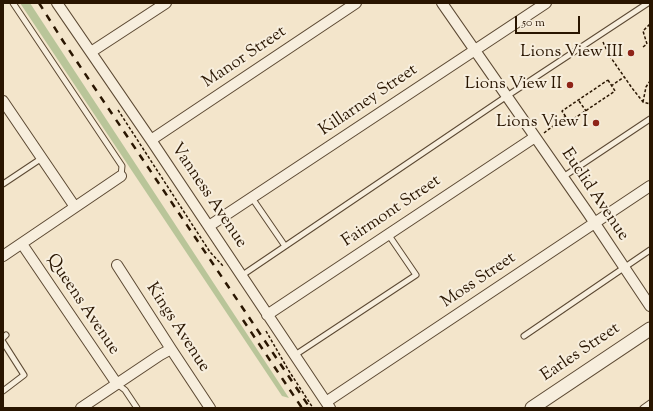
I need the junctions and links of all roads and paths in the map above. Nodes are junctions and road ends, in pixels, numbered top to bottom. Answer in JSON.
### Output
{"nodes":[{"id":1,"x":13,"y":3,"type":"edge"},
{"id":2,"x":166,"y":3,"type":"edge"},
{"id":3,"x":356,"y":3,"type":"edge"},
{"id":4,"x":442,"y":3,"type":"edge"},
{"id":5,"x":546,"y":3,"type":"edge"},
{"id":6,"x":648,"y":3,"type":"edge"},
{"id":7,"x":60,"y":5,"type":"edge"},
{"id":8,"x":650,"y":24,"type":"edge"},
{"id":9,"x":600,"y":35,"type":"junction"},
{"id":10,"x":642,"y":47,"type":"dead end"},
{"id":11,"x":475,"y":50,"type":"junction"},
{"id":12,"x":91,"y":52,"type":"junction"},
{"id":13,"x":624,"y":77,"type":"junction"},
{"id":14,"x":650,"y":80,"type":"edge"},
{"id":15,"x":612,"y":86,"type":"junction"},
{"id":16,"x":507,"y":96,"type":"junction"},
{"id":17,"x":579,"y":100,"type":"junction"},
{"id":18,"x":643,"y":102,"type":"junction"},
{"id":19,"x":650,"y":104,"type":"edge"},
{"id":20,"x":115,"y":105,"type":"dead end"},
{"id":21,"x":5,"y":107,"type":"edge"},
{"id":22,"x":586,"y":111,"type":"junction"},
{"id":23,"x":566,"y":116,"type":"junction"},
{"id":24,"x":650,"y":119,"type":"edge"},
{"id":25,"x":540,"y":135,"type":"junction"},
{"id":26,"x":151,"y":140,"type":"junction"},
{"id":27,"x":42,"y":158,"type":"junction"},
{"id":28,"x":121,"y":176,"type":"joint"},
{"id":29,"x":563,"y":177,"type":"junction"},
{"id":30,"x":3,"y":184,"type":"edge"},
{"id":31,"x":650,"y":186,"type":"edge"},
{"id":32,"x":252,"y":198,"type":"junction"},
{"id":33,"x":75,"y":206,"type":"junction"},
{"id":34,"x":595,"y":224,"type":"junction"},
{"id":35,"x":209,"y":226,"type":"junction"},
{"id":36,"x":388,"y":234,"type":"junction"},
{"id":37,"x":22,"y":244,"type":"junction"},
{"id":38,"x":285,"y":246,"type":"junction"},
{"id":39,"x":650,"y":250,"type":"edge"},
{"id":40,"x":3,"y":256,"type":"edge"},
{"id":41,"x":118,"y":265,"type":"dead end"},
{"id":42,"x":624,"y":267,"type":"junction"},
{"id":43,"x":226,"y":269,"type":"dead end"},
{"id":44,"x":241,"y":276,"type":"junction"},
{"id":45,"x":650,"y":306,"type":"edge"},
{"id":46,"x":267,"y":315,"type":"junction"},
{"id":47,"x":265,"y":328,"type":"dead end"},
{"id":48,"x":650,"y":329,"type":"edge"},
{"id":49,"x":524,"y":336,"type":"dead end"},
{"id":50,"x":3,"y":342,"type":"edge"},
{"id":51,"x":171,"y":349,"type":"junction"},
{"id":52,"x":295,"y":355,"type":"junction"},
{"id":53,"x":117,"y":384,"type":"junction"},
{"id":54,"x":3,"y":391,"type":"edge"},
{"id":55,"x":650,"y":403,"type":"edge"},
{"id":56,"x":328,"y":405,"type":"edge"},
{"id":57,"x":81,"y":408,"type":"edge"},
{"id":58,"x":137,"y":408,"type":"edge"},
{"id":59,"x":210,"y":408,"type":"edge"},
{"id":60,"x":313,"y":408,"type":"edge"},
{"id":61,"x":532,"y":408,"type":"edge"},
{"id":62,"x":642,"y":408,"type":"edge"}],
"edges":[{"from":1,"to":28,"type":"lane"},
{"from":2,"to":12,"type":"street"},
{"from":3,"to":26,"type":"street","name":"Manor Street"},
{"from":4,"to":11,"type":"street","name":"Euclid Avenue"},
{"from":5,"to":11,"type":"street","name":"Killarney Street"},
{"from":6,"to":9,"type":"lane"},
{"from":7,"to":12,"type":"street","name":"Vanness Avenue"},
{"from":8,"to":10,"type":"path"},
{"from":9,"to":13,"type":"path"},
{"from":9,"to":16,"type":"lane"},
{"from":11,"to":16,"type":"street","name":"Euclid Avenue"},
{"from":11,"to":32,"type":"street","name":"Killarney Street"},
{"from":12,"to":26,"type":"street","name":"Vanness Avenue"},
{"from":13,"to":15,"type":"path"},
{"from":13,"to":18,"type":"path"},
{"from":14,"to":18,"type":"path"},
{"from":15,"to":17,"type":"path"},
{"from":15,"to":22,"type":"path"},
{"from":16,"to":25,"type":"street","name":"Euclid Avenue"},
{"from":16,"to":38,"type":"lane"},
{"from":17,"to":22,"type":"path"},
{"from":17,"to":23,"type":"path"},
{"from":18,"to":19,"type":"path"},
{"from":20,"to":43,"type":"path"},
{"from":21,"to":27,"type":"street"},
{"from":22,"to":23,"type":"path"},
{"from":23,"to":25,"type":"path"},
{"from":24,"to":29,"type":"lane"},
{"from":25,"to":29,"type":"street","name":"Euclid Avenue"},
{"from":25,"to":36,"type":"street","name":"Fairmont Street"},
{"from":26,"to":35,"type":"street","name":"Vanness Avenue"},
{"from":27,"to":30,"type":"lane"},
{"from":27,"to":33,"type":"street"},
{"from":28,"to":33,"type":"street"},
{"from":29,"to":34,"type":"street","name":"Euclid Avenue"},
{"from":31,"to":34,"type":"street","name":"Moss Street"},
{"from":32,"to":35,"type":"street","name":"Killarney Street"},
{"from":32,"to":38,"type":"lane"},
{"from":33,"to":37,"type":"street"},
{"from":34,"to":42,"type":"street","name":"Euclid Avenue"},
{"from":34,"to":56,"type":"street","name":"Moss Street"},
{"from":35,"to":44,"type":"street","name":"Vanness Avenue"},
{"from":36,"to":46,"type":"street","name":"Fairmont Street"},
{"from":36,"to":52,"type":"lane"},
{"from":37,"to":40,"type":"street"},
{"from":37,"to":53,"type":"street","name":"Queens Avenue"},
{"from":38,"to":44,"type":"lane"},
{"from":39,"to":42,"type":"lane"},
{"from":41,"to":51,"type":"street","name":"Kings Avenue"},
{"from":42,"to":45,"type":"street","name":"Euclid Avenue"},
{"from":42,"to":49,"type":"lane"},
{"from":44,"to":46,"type":"street","name":"Vanness Avenue"},
{"from":46,"to":52,"type":"street","name":"Vanness Avenue"},
{"from":47,"to":60,"type":"path"},
{"from":48,"to":61,"type":"street","name":"Earles Street"},
{"from":50,"to":54,"type":"lane"},
{"from":51,"to":53,"type":"street"},
{"from":51,"to":59,"type":"street","name":"Kings Avenue"},
{"from":52,"to":56,"type":"street","name":"Vanness Avenue"},
{"from":53,"to":57,"type":"street"},
{"from":53,"to":58,"type":"lane"},
{"from":55,"to":62,"type":"lane"}]}
